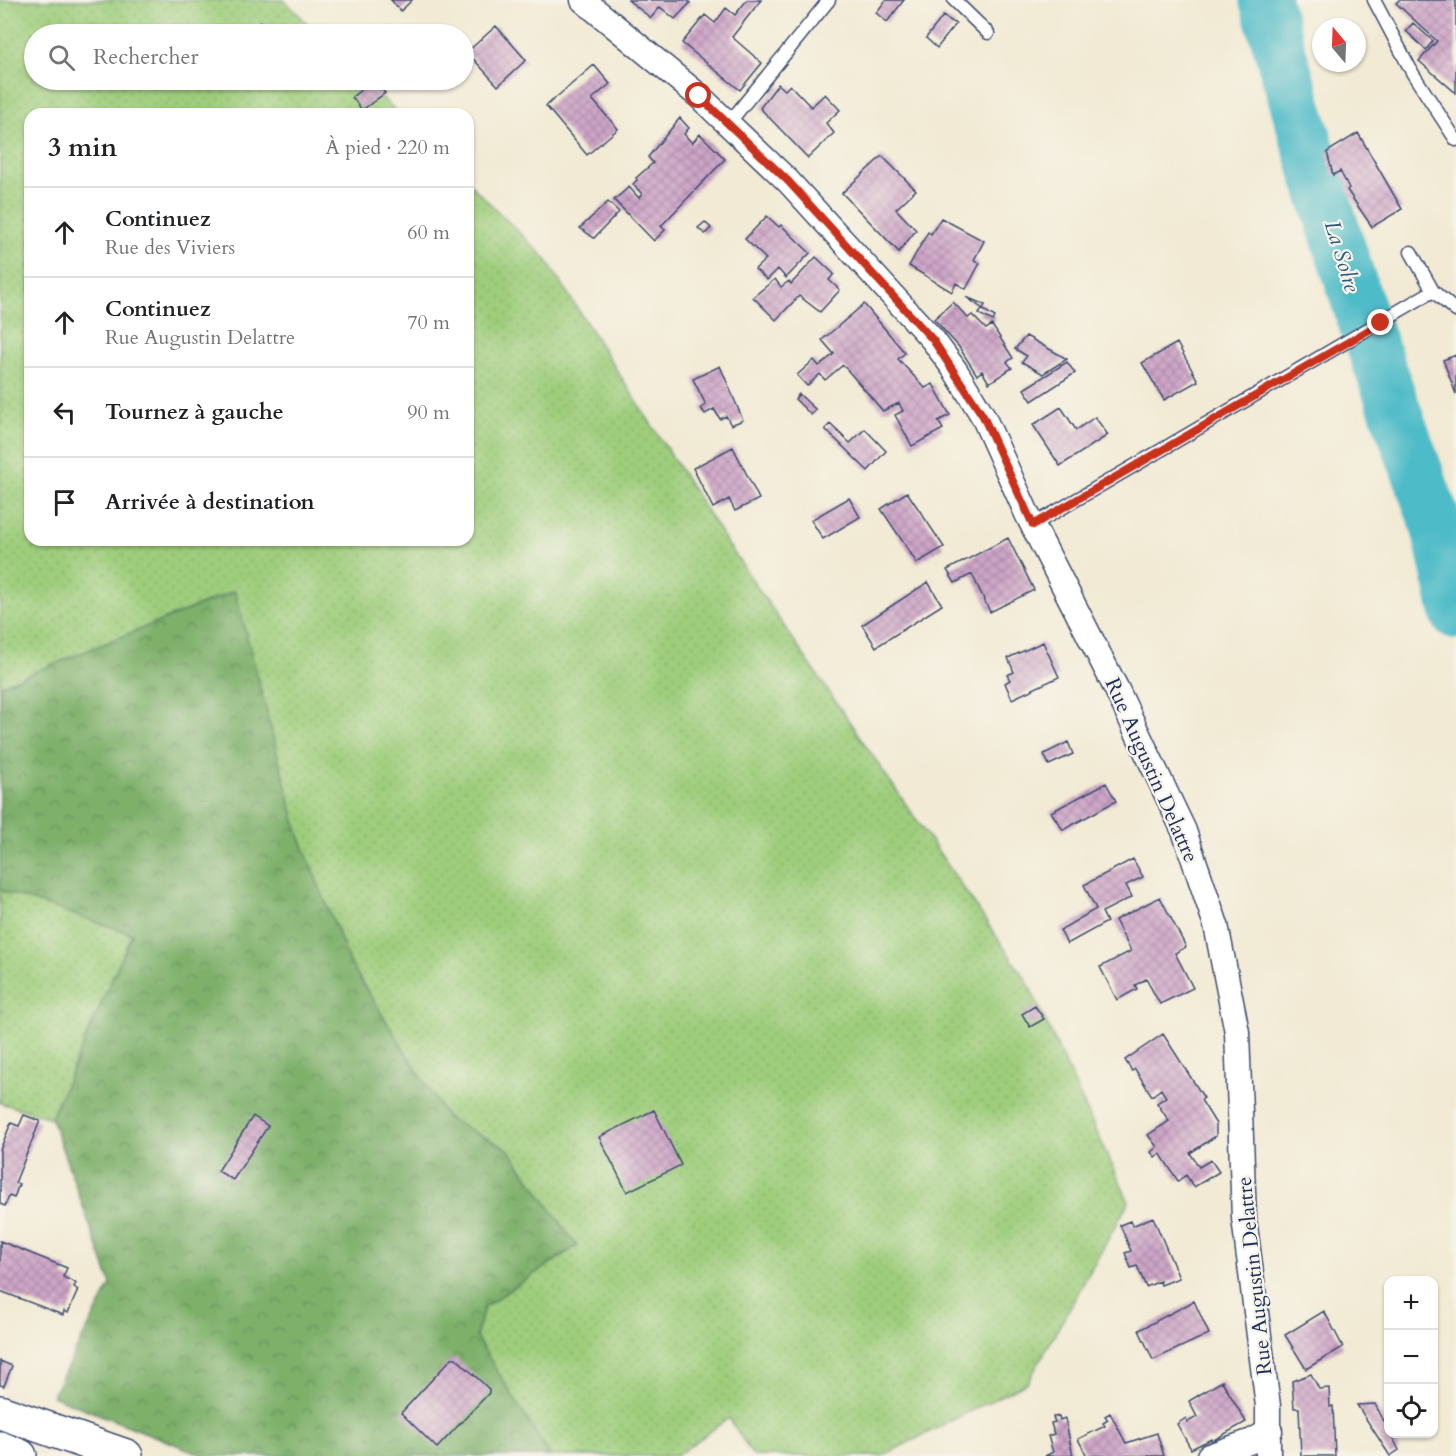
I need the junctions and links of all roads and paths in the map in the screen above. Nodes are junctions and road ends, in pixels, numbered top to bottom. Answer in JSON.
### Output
{"nodes":[{"id":1,"x":583,"y":0,"type":"edge"},
{"id":2,"x":829,"y":0,"type":"edge"},
{"id":3,"x":954,"y":0,"type":"edge"},
{"id":4,"x":1374,"y":0,"type":"edge"},
{"id":5,"x":988,"y":33,"type":"dead end"},
{"id":6,"x":729,"y":124,"type":"junction"},
{"id":7,"x":1456,"y":140,"type":"edge"},
{"id":8,"x":1411,"y":252,"type":"dead end"},
{"id":9,"x":1433,"y":291,"type":"junction"},
{"id":10,"x":1456,"y":311,"type":"edge"},
{"id":11,"x":1033,"y":525,"type":"junction"},
{"id":12,"x":1270,"y":1431,"type":"junction"},
{"id":13,"x":6,"y":1434,"type":"edge"},
{"id":14,"x":126,"y":1456,"type":"edge"},
{"id":15,"x":1209,"y":1456,"type":"edge"},
{"id":16,"x":1268,"y":1456,"type":"edge"}],
"edges":[{"from":1,"to":6,"type":"street","name":"Rue Augustin Delattre"},
{"from":2,"to":6,"type":"lane"},
{"from":3,"to":5,"type":"lane"},
{"from":4,"to":7,"type":"lane"},
{"from":6,"to":11,"type":"street","name":"Rue Augustin Delattre"},
{"from":8,"to":9,"type":"lane"},
{"from":9,"to":10,"type":"lane"},
{"from":9,"to":11,"type":"lane"},
{"from":11,"to":12,"type":"street","name":"Rue Augustin Delattre"},
{"from":12,"to":15,"type":"street"},
{"from":12,"to":16,"type":"street","name":"Rue Augustin Delattre"},
{"from":13,"to":14,"type":"main road"}]}
